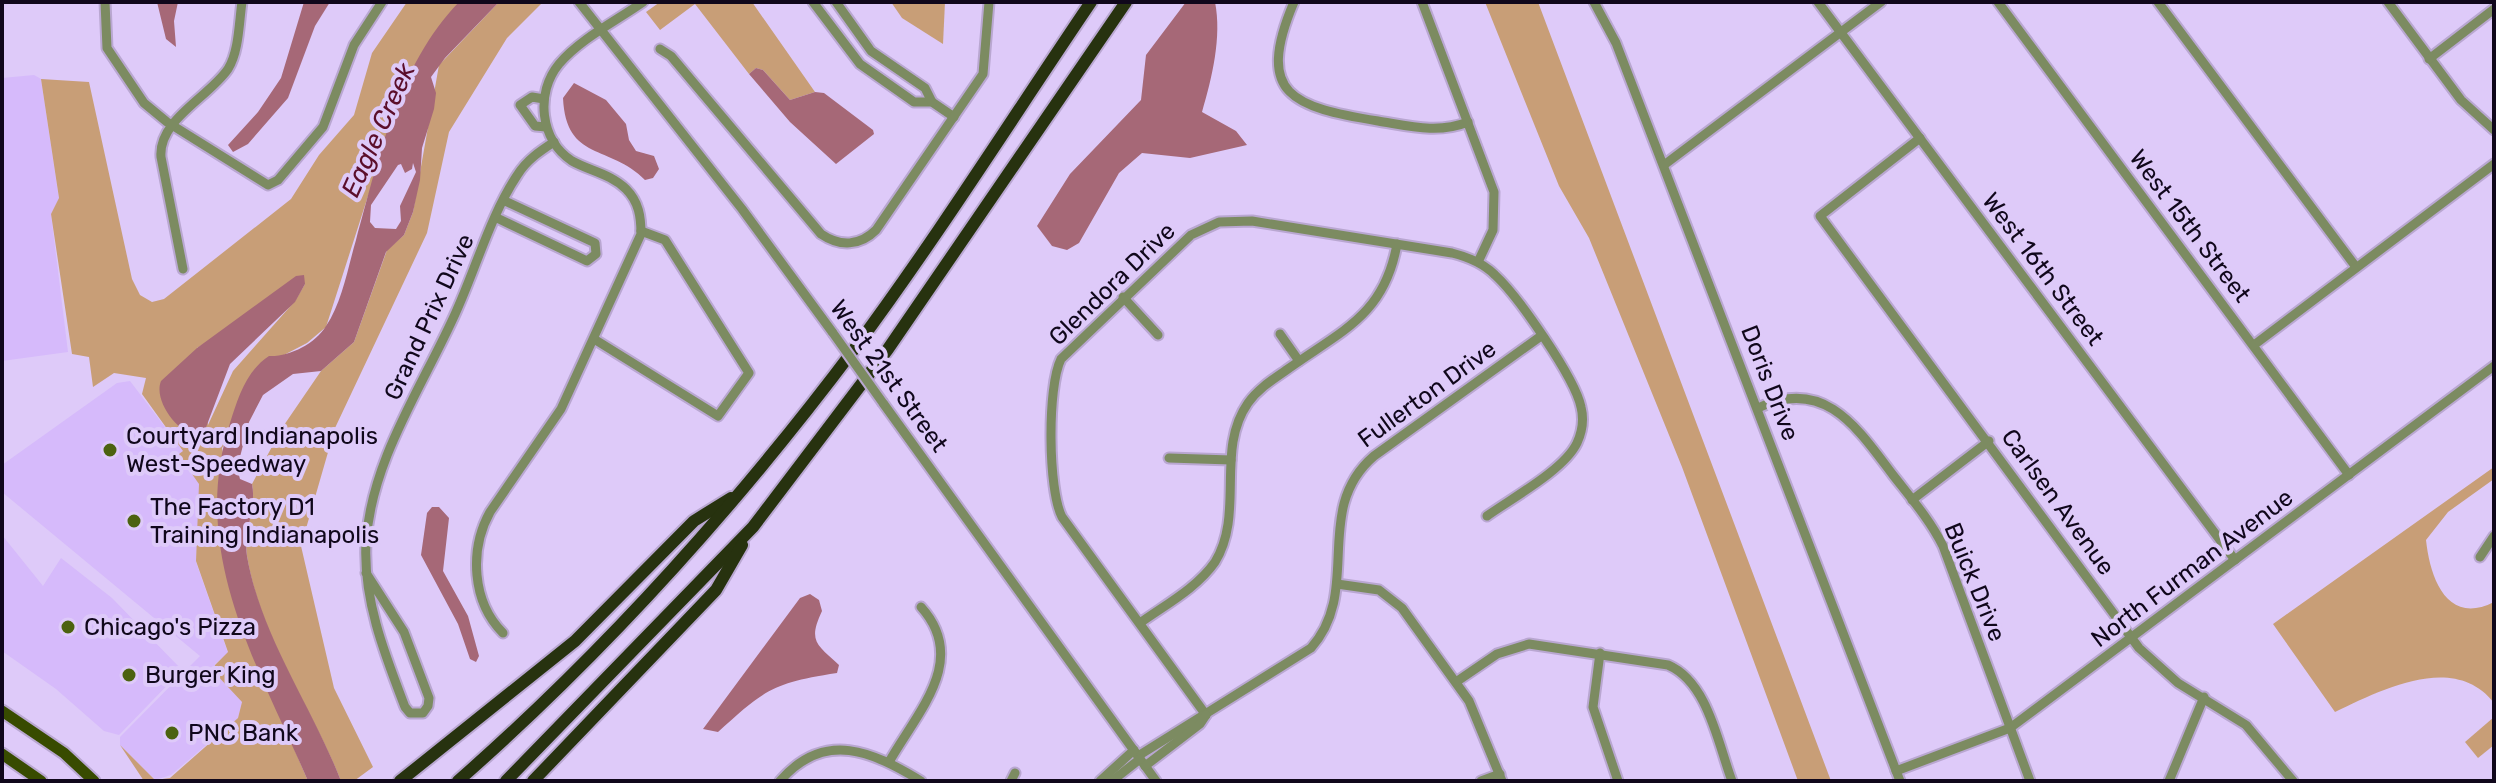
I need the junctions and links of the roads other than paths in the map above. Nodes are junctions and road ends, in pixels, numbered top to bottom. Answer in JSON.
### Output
{"nodes":[{"id":1,"x":105,"y":2,"type":"edge"},
{"id":2,"x":242,"y":2,"type":"edge"},
{"id":3,"x":382,"y":2,"type":"edge"},
{"id":4,"x":579,"y":2,"type":"edge"},
{"id":5,"x":643,"y":2,"type":"edge"},
{"id":6,"x":813,"y":2,"type":"edge"},
{"id":7,"x":836,"y":2,"type":"edge"},
{"id":8,"x":989,"y":2,"type":"edge"},
{"id":9,"x":1091,"y":2,"type":"edge"},
{"id":10,"x":1126,"y":2,"type":"edge"},
{"id":11,"x":1294,"y":2,"type":"edge"},
{"id":12,"x":1422,"y":2,"type":"edge"},
{"id":13,"x":1594,"y":2,"type":"edge"},
{"id":14,"x":1818,"y":2,"type":"edge"},
{"id":15,"x":1881,"y":2,"type":"edge"},
{"id":16,"x":1998,"y":2,"type":"edge"},
{"id":17,"x":2158,"y":2,"type":"edge"},
{"id":18,"x":2388,"y":2,"type":"edge"},
{"id":19,"x":2494,"y":9,"type":"edge"},
{"id":20,"x":601,"y":32,"type":"junction"},
{"id":21,"x":1841,"y":33,"type":"junction"},
{"id":22,"x":660,"y":49,"type":"dead end"},
{"id":23,"x":871,"y":51,"type":"junction"},
{"id":24,"x":2429,"y":59,"type":"junction"},
{"id":25,"x":860,"y":64,"type":"junction"},
{"id":26,"x":544,"y":99,"type":"junction"},
{"id":27,"x":932,"y":102,"type":"junction"},
{"id":28,"x":954,"y":117,"type":"junction"},
{"id":29,"x":1468,"y":122,"type":"junction"},
{"id":30,"x":173,"y":126,"type":"junction"},
{"id":31,"x":546,"y":127,"type":"junction"},
{"id":32,"x":2494,"y":130,"type":"edge"},
{"id":33,"x":1920,"y":138,"type":"junction"},
{"id":34,"x":554,"y":142,"type":"junction"},
{"id":35,"x":2494,"y":164,"type":"edge"},
{"id":36,"x":1664,"y":165,"type":"junction"},
{"id":37,"x":505,"y":201,"type":"junction"},
{"id":38,"x":497,"y":218,"type":"junction"},
{"id":39,"x":641,"y":231,"type":"junction"},
{"id":40,"x":1397,"y":244,"type":"junction"},
{"id":41,"x":1478,"y":262,"type":"junction"},
{"id":42,"x":2356,"y":267,"type":"junction"},
{"id":43,"x":183,"y":269,"type":"dead end"},
{"id":44,"x":1123,"y":297,"type":"junction"},
{"id":45,"x":1280,"y":334,"type":"dead end"},
{"id":46,"x":1158,"y":335,"type":"dead end"},
{"id":47,"x":1541,"y":336,"type":"junction"},
{"id":48,"x":594,"y":339,"type":"junction"},
{"id":49,"x":2254,"y":345,"type":"junction"},
{"id":50,"x":1299,"y":361,"type":"junction"},
{"id":51,"x":2494,"y":366,"type":"edge"},
{"id":52,"x":1758,"y":408,"type":"junction"},
{"id":53,"x":1989,"y":441,"type":"junction"},
{"id":54,"x":1169,"y":458,"type":"dead end"},
{"id":55,"x":1231,"y":460,"type":"junction"},
{"id":56,"x":2349,"y":475,"type":"junction"},
{"id":57,"x":742,"y":491,"type":"junction"},
{"id":58,"x":1912,"y":500,"type":"junction"},
{"id":59,"x":1487,"y":516,"type":"dead end"},
{"id":60,"x":753,"y":527,"type":"junction"},
{"id":61,"x":2494,"y":536,"type":"edge"},
{"id":62,"x":2480,"y":557,"type":"dead end"},
{"id":63,"x":2235,"y":560,"type":"junction"},
{"id":64,"x":366,"y":573,"type":"junction"},
{"id":65,"x":1337,"y":584,"type":"junction"},
{"id":66,"x":921,"y":607,"type":"dead end"},
{"id":67,"x":1140,"y":623,"type":"junction"},
{"id":68,"x":503,"y":633,"type":"dead end"},
{"id":69,"x":2132,"y":638,"type":"junction"},
{"id":70,"x":1600,"y":653,"type":"junction"},
{"id":71,"x":1456,"y":682,"type":"junction"},
{"id":72,"x":2204,"y":697,"type":"junction"},
{"id":73,"x":2,"y":711,"type":"edge"},
{"id":74,"x":1206,"y":715,"type":"junction"},
{"id":75,"x":2010,"y":728,"type":"junction"},
{"id":76,"x":2,"y":754,"type":"edge"},
{"id":77,"x":1140,"y":758,"type":"junction"},
{"id":78,"x":889,"y":762,"type":"junction"},
{"id":79,"x":1898,"y":776,"type":"edge"},
{"id":80,"x":1501,"y":778,"type":"edge"},
{"id":81,"x":41,"y":781,"type":"edge"},
{"id":82,"x":94,"y":781,"type":"edge"},
{"id":83,"x":400,"y":781,"type":"edge"},
{"id":84,"x":458,"y":781,"type":"edge"},
{"id":85,"x":506,"y":781,"type":"edge"},
{"id":86,"x":533,"y":781,"type":"edge"},
{"id":87,"x":780,"y":781,"type":"edge"},
{"id":88,"x":921,"y":781,"type":"edge"},
{"id":89,"x":1100,"y":781,"type":"edge"},
{"id":90,"x":1112,"y":781,"type":"edge"},
{"id":91,"x":1156,"y":781,"type":"edge"},
{"id":92,"x":1481,"y":781,"type":"edge"},
{"id":93,"x":1618,"y":781,"type":"edge"},
{"id":94,"x":1732,"y":781,"type":"edge"},
{"id":95,"x":2030,"y":781,"type":"edge"},
{"id":96,"x":2169,"y":781,"type":"edge"},
{"id":97,"x":2293,"y":781,"type":"edge"}],
"edges":[{"from":1,"to":30,"type":"street"},
{"from":2,"to":30,"type":"street"},
{"from":3,"to":30,"type":"street"},
{"from":4,"to":20,"type":"street","name":"West 21st Street"},
{"from":5,"to":20,"type":"street"},
{"from":6,"to":25,"type":"street"},
{"from":7,"to":23,"type":"street"},
{"from":8,"to":28,"type":"street"},
{"from":9,"to":57,"type":"highway"},
{"from":10,"to":60,"type":"highway"},
{"from":11,"to":29,"type":"street"},
{"from":12,"to":29,"type":"street"},
{"from":13,"to":36,"type":"street","name":"Doris Drive"},
{"from":14,"to":21,"type":"street","name":"West 16th Street"},
{"from":15,"to":21,"type":"street"},
{"from":16,"to":49,"type":"street","name":"West 15th Street"},
{"from":17,"to":42,"type":"street"},
{"from":18,"to":24,"type":"street"},
{"from":19,"to":24,"type":"street"},
{"from":20,"to":26,"type":"street"},
{"from":20,"to":77,"type":"street","name":"West 21st Street","bridge":true},
{"from":21,"to":33,"type":"street","name":"West 16th Street"},
{"from":21,"to":36,"type":"street"},
{"from":22,"to":28,"type":"street"},
{"from":23,"to":25,"type":"street"},
{"from":23,"to":27,"type":"street"},
{"from":24,"to":32,"type":"street"},
{"from":25,"to":27,"type":"street"},
{"from":26,"to":31,"type":"street"},
{"from":26,"to":31,"type":"street"},
{"from":27,"to":28,"type":"street"},
{"from":29,"to":41,"type":"street"},
{"from":30,"to":43,"type":"street"},
{"from":31,"to":34,"type":"street"},
{"from":33,"to":53,"type":"street","name":"Carlsen Avenue"},
{"from":33,"to":63,"type":"street","name":"West 16th Street"},
{"from":34,"to":37,"type":"street","name":"Grand Prix Drive"},
{"from":34,"to":39,"type":"street"},
{"from":35,"to":42,"type":"street"},
{"from":36,"to":52,"type":"street","name":"Doris Drive"},
{"from":37,"to":38,"type":"street","name":"Grand Prix Drive"},
{"from":37,"to":38,"type":"street"},
{"from":38,"to":64,"type":"street","name":"Grand Prix Drive"},
{"from":39,"to":48,"type":"street"},
{"from":39,"to":48,"type":"street"},
{"from":40,"to":41,"type":"street","name":"Glendora Drive"},
{"from":40,"to":44,"type":"street","name":"Glendora Drive"},
{"from":40,"to":50,"type":"street"},
{"from":41,"to":47,"type":"street","name":"Glendora Drive"},
{"from":42,"to":49,"type":"street"},
{"from":44,"to":46,"type":"street"},
{"from":44,"to":67,"type":"street","name":"Glendora Drive"},
{"from":45,"to":50,"type":"street"},
{"from":47,"to":59,"type":"street","name":"Glendora Drive"},
{"from":47,"to":65,"type":"street","name":"Fullerton Drive"},
{"from":48,"to":68,"type":"street"},
{"from":49,"to":56,"type":"street","name":"West 15th Street"},
{"from":50,"to":55,"type":"street"},
{"from":51,"to":56,"type":"street","name":"North Furman Avenue"},
{"from":52,"to":58,"type":"street","name":"Buick Drive"},
{"from":52,"to":79,"type":"street","name":"Doris Drive"},
{"from":53,"to":58,"type":"street"},
{"from":53,"to":69,"type":"street","name":"Carlsen Avenue"},
{"from":54,"to":55,"type":"street"},
{"from":55,"to":67,"type":"street"},
{"from":56,"to":63,"type":"street","name":"North Furman Avenue"},
{"from":57,"to":83,"type":"highway"},
{"from":57,"to":84,"type":"highway"},
{"from":58,"to":75,"type":"street","name":"Buick Drive"},
{"from":60,"to":85,"type":"highway"},
{"from":60,"to":86,"type":"highway"},
{"from":61,"to":62,"type":"street"},
{"from":63,"to":69,"type":"street","name":"North Furman Avenue"},
{"from":64,"to":64,"type":"street","name":"Grand Prix Drive"},
{"from":65,"to":71,"type":"street"},
{"from":65,"to":74,"type":"street","name":"Fullerton Drive"},
{"from":66,"to":78,"type":"street"},
{"from":67,"to":74,"type":"street"},
{"from":69,"to":72,"type":"street","name":"Carlsen Avenue"},
{"from":69,"to":75,"type":"street","name":"North Furman Avenue"},
{"from":70,"to":71,"type":"street"},
{"from":70,"to":93,"type":"street"},
{"from":70,"to":94,"type":"street"},
{"from":71,"to":80,"type":"street"},
{"from":72,"to":96,"type":"street"},
{"from":72,"to":97,"type":"street","name":"Carlsen Avenue"},
{"from":73,"to":82,"type":"main road"},
{"from":74,"to":77,"type":"street","name":"Fullerton Drive"},
{"from":75,"to":79,"type":"street","name":"North Furman Avenue"},
{"from":75,"to":95,"type":"street","name":"Buick Drive"},
{"from":76,"to":81,"type":"main road"},
{"from":77,"to":89,"type":"street","name":"Fullerton Drive"},
{"from":77,"to":90,"type":"street","name":"Fullerton Drive"},
{"from":77,"to":91,"type":"street","name":"West 21st Street"},
{"from":78,"to":87,"type":"street"},
{"from":78,"to":88,"type":"street"},
{"from":80,"to":92,"type":"street"}]}
